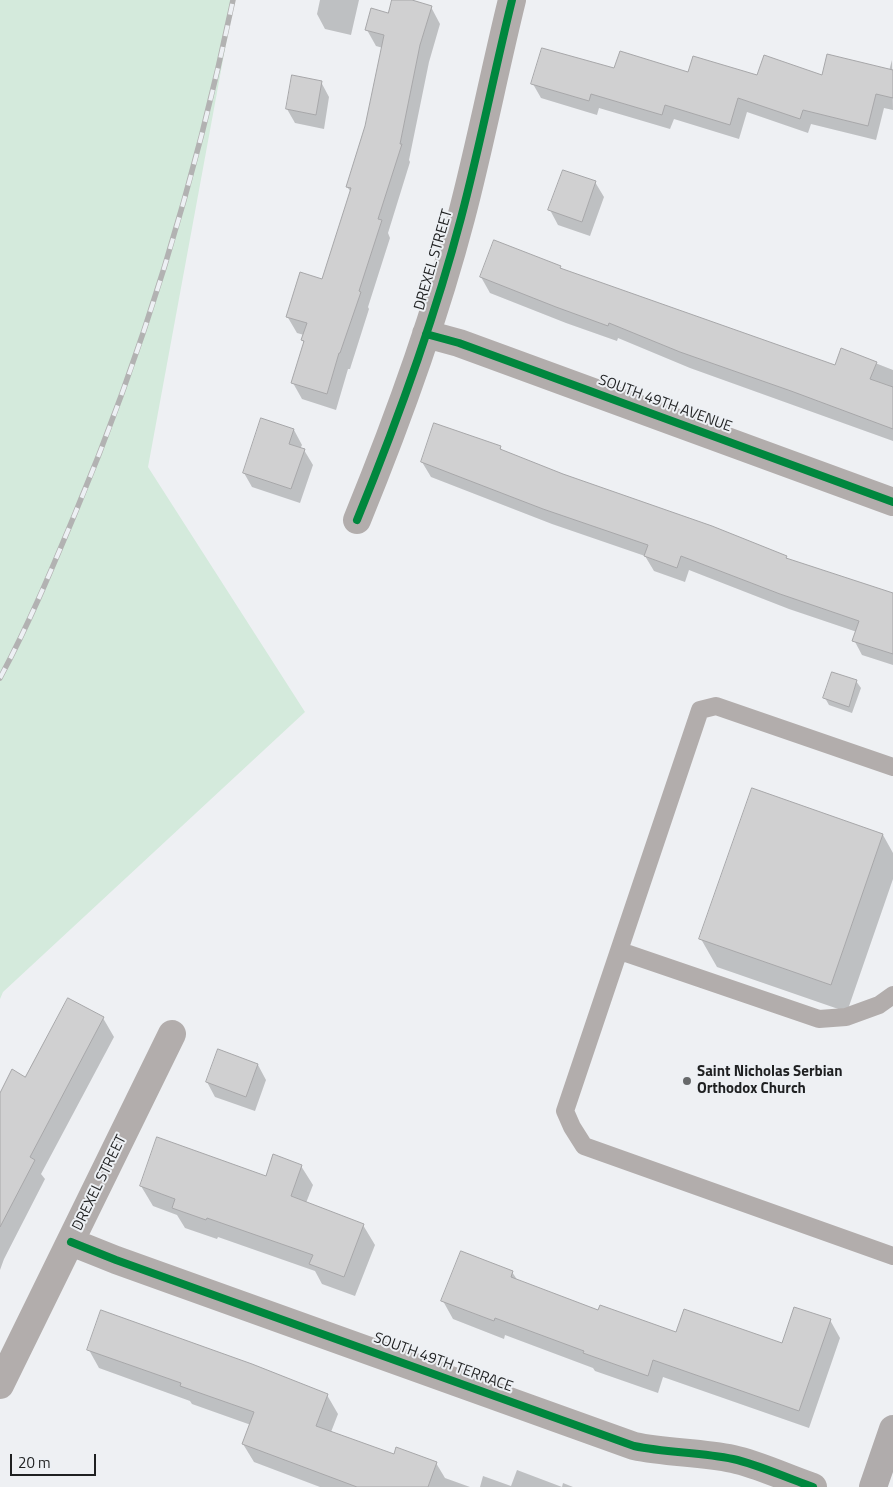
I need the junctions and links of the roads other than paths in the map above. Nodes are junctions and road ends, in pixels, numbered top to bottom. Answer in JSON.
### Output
{"nodes":[{"id":1,"x":512,"y":0,"type":"edge"},
{"id":2,"x":426,"y":334,"type":"junction"},
{"id":3,"x":893,"y":502,"type":"edge"},
{"id":4,"x":357,"y":520,"type":"dead end"},
{"id":5,"x":893,"y":767,"type":"edge"},
{"id":6,"x":620,"y":951,"type":"junction"},
{"id":7,"x":893,"y":995,"type":"edge"},
{"id":8,"x":172,"y":1034,"type":"dead end"},
{"id":9,"x":71,"y":1242,"type":"junction"},
{"id":10,"x":893,"y":1256,"type":"edge"},
{"id":11,"x":0,"y":1385,"type":"edge"},
{"id":12,"x":893,"y":1430,"type":"edge"},
{"id":13,"x":812,"y":1487,"type":"edge"},
{"id":14,"x":873,"y":1487,"type":"edge"}],
"edges":[{"from":1,"to":2,"type":"street","name":"DREXEL STREET"},
{"from":2,"to":3,"type":"street","name":"SOUTH 49TH AVENUE"},
{"from":2,"to":4,"type":"street","name":"DREXEL STREET"},
{"from":5,"to":6,"type":"lane"},
{"from":6,"to":7,"type":"lane"},
{"from":6,"to":10,"type":"lane"},
{"from":8,"to":9,"type":"street","name":"DREXEL STREET"},
{"from":9,"to":11,"type":"street","name":"DREXEL STREET"},
{"from":9,"to":13,"type":"street","name":"SOUTH 49TH TERRACE"},
{"from":12,"to":14,"type":"main road"}]}
